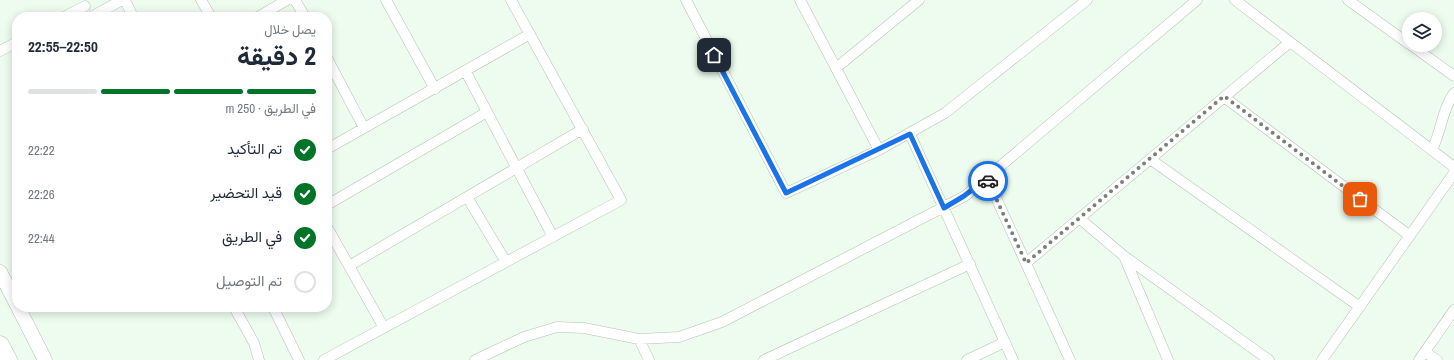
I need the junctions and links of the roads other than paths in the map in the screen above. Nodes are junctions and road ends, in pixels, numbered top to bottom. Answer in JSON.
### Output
{"nodes":[{"id":1,"x":122,"y":0,"type":"edge"},
{"id":2,"x":125,"y":0,"type":"edge"},
{"id":3,"x":201,"y":0,"type":"edge"},
{"id":4,"x":287,"y":0,"type":"edge"},
{"id":5,"x":295,"y":0,"type":"edge"},
{"id":6,"x":386,"y":0,"type":"edge"},
{"id":7,"x":511,"y":0,"type":"edge"},
{"id":8,"x":686,"y":0,"type":"edge"},
{"id":9,"x":800,"y":0,"type":"edge"},
{"id":10,"x":911,"y":0,"type":"edge"},
{"id":11,"x":919,"y":0,"type":"edge"},
{"id":12,"x":1087,"y":0,"type":"edge"},
{"id":13,"x":1197,"y":0,"type":"edge"},
{"id":14,"x":1235,"y":0,"type":"edge"},
{"id":15,"x":1348,"y":0,"type":"edge"},
{"id":16,"x":83,"y":3,"type":"edge"},
{"id":17,"x":71,"y":12,"type":"edge"},
{"id":18,"x":88,"y":12,"type":"edge"},
{"id":19,"x":100,"y":12,"type":"edge"},
{"id":20,"x":131,"y":12,"type":"edge"},
{"id":21,"x":208,"y":12,"type":"edge"},
{"id":22,"x":267,"y":12,"type":"edge"},
{"id":23,"x":301,"y":12,"type":"edge"},
{"id":24,"x":902,"y":13,"type":"junction"},
{"id":25,"x":530,"y":34,"type":"junction"},
{"id":26,"x":1402,"y":38,"type":"edge"},
{"id":27,"x":1290,"y":42,"type":"junction"},
{"id":28,"x":12,"y":45,"type":"edge"},
{"id":29,"x":0,"y":51,"type":"edge"},
{"id":30,"x":1421,"y":52,"type":"edge"},
{"id":31,"x":332,"y":67,"type":"edge"},
{"id":32,"x":836,"y":68,"type":"junction"},
{"id":33,"x":466,"y":72,"type":"junction"},
{"id":34,"x":1454,"y":76,"type":"edge"},
{"id":35,"x":435,"y":89,"type":"junction"},
{"id":36,"x":1454,"y":93,"type":"edge"},
{"id":37,"x":1224,"y":96,"type":"junction"},
{"id":38,"x":487,"y":112,"type":"junction"},
{"id":39,"x":364,"y":128,"type":"junction"},
{"id":40,"x":583,"y":129,"type":"junction"},
{"id":41,"x":910,"y":134,"type":"junction"},
{"id":42,"x":332,"y":146,"type":"edge"},
{"id":43,"x":879,"y":150,"type":"junction"},
{"id":44,"x":1432,"y":150,"type":"junction"},
{"id":45,"x":1150,"y":159,"type":"junction"},
{"id":46,"x":1454,"y":167,"type":"edge"},
{"id":47,"x":516,"y":168,"type":"junction"},
{"id":48,"x":1454,"y":174,"type":"edge"},
{"id":49,"x":987,"y":178,"type":"junction"},
{"id":50,"x":467,"y":197,"type":"junction"},
{"id":51,"x":332,"y":202,"type":"edge"},
{"id":52,"x":944,"y":208,"type":"junction"},
{"id":53,"x":1079,"y":218,"type":"junction"},
{"id":54,"x":332,"y":236,"type":"edge"},
{"id":55,"x":1410,"y":236,"type":"junction"},
{"id":56,"x":553,"y":237,"type":"junction"},
{"id":57,"x":1124,"y":256,"type":"junction"},
{"id":58,"x":506,"y":262,"type":"junction"},
{"id":59,"x":1026,"y":263,"type":"junction"},
{"id":60,"x":970,"y":264,"type":"junction"},
{"id":61,"x":349,"y":266,"type":"junction"},
{"id":62,"x":0,"y":272,"type":"edge"},
{"id":63,"x":12,"y":295,"type":"edge"},
{"id":64,"x":1360,"y":307,"type":"junction"},
{"id":65,"x":1454,"y":310,"type":"edge"},
{"id":66,"x":21,"y":312,"type":"edge"},
{"id":67,"x":237,"y":312,"type":"edge"},
{"id":68,"x":275,"y":312,"type":"edge"},
{"id":69,"x":384,"y":328,"type":"junction"},
{"id":70,"x":639,"y":339,"type":"junction"},
{"id":71,"x":1005,"y":342,"type":"junction"},
{"id":72,"x":0,"y":345,"type":"edge"},
{"id":73,"x":785,"y":356,"type":"edge"},
{"id":74,"x":1422,"y":356,"type":"edge"},
{"id":75,"x":8,"y":360,"type":"edge"},
{"id":76,"x":46,"y":360,"type":"edge"},
{"id":77,"x":259,"y":360,"type":"edge"},
{"id":78,"x":299,"y":360,"type":"edge"},
{"id":79,"x":324,"y":360,"type":"edge"},
{"id":80,"x":475,"y":360,"type":"edge"},
{"id":81,"x":649,"y":360,"type":"edge"},
{"id":82,"x":764,"y":360,"type":"edge"},
{"id":83,"x":967,"y":360,"type":"edge"},
{"id":84,"x":1013,"y":360,"type":"edge"},
{"id":85,"x":1070,"y":360,"type":"edge"},
{"id":86,"x":1168,"y":360,"type":"edge"},
{"id":87,"x":1270,"y":360,"type":"edge"},
{"id":88,"x":1322,"y":360,"type":"edge"},
{"id":89,"x":1437,"y":360,"type":"edge"}],
"edges":[{"from":1,"to":19,"type":"street"},
{"from":2,"to":20,"type":"street"},
{"from":3,"to":21,"type":"street"},
{"from":4,"to":22,"type":"street"},
{"from":5,"to":23,"type":"street"},
{"from":6,"to":35,"type":"street"},
{"from":7,"to":25,"type":"street"},
{"from":8,"to":43,"type":"street"},
{"from":9,"to":32,"type":"street"},
{"from":10,"to":24,"type":"street"},
{"from":11,"to":24,"type":"street"},
{"from":12,"to":41,"type":"street"},
{"from":13,"to":49,"type":"street"},
{"from":14,"to":27,"type":"street"},
{"from":15,"to":26,"type":"street"},
{"from":16,"to":17,"type":"street"},
{"from":16,"to":18,"type":"street"},
{"from":24,"to":32,"type":"street"},
{"from":25,"to":33,"type":"street"},
{"from":25,"to":40,"type":"street"},
{"from":27,"to":37,"type":"street"},
{"from":27,"to":44,"type":"street"},
{"from":28,"to":29,"type":"street"},
{"from":30,"to":34,"type":"street"},
{"from":31,"to":39,"type":"street"},
{"from":32,"to":43,"type":"street"},
{"from":33,"to":35,"type":"street"},
{"from":33,"to":38,"type":"street"},
{"from":35,"to":39,"type":"street"},
{"from":36,"to":44,"type":"street"},
{"from":37,"to":45,"type":"street"},
{"from":37,"to":55,"type":"street"},
{"from":38,"to":47,"type":"street"},
{"from":38,"to":51,"type":"street"},
{"from":39,"to":42,"type":"street"},
{"from":40,"to":47,"type":"street"},
{"from":40,"to":56,"type":"street"},
{"from":41,"to":43,"type":"street"},
{"from":41,"to":52,"type":"street"},
{"from":44,"to":46,"type":"street"},
{"from":45,"to":53,"type":"street"},
{"from":45,"to":64,"type":"street"},
{"from":47,"to":50,"type":"street"},
{"from":47,"to":56,"type":"street"},
{"from":48,"to":55,"type":"street"},
{"from":49,"to":52,"type":"street"},
{"from":49,"to":59,"type":"street"},
{"from":50,"to":58,"type":"street"},
{"from":50,"to":61,"type":"street"},
{"from":52,"to":60,"type":"street"},
{"from":52,"to":70,"type":"street"},
{"from":53,"to":57,"type":"street"},
{"from":53,"to":59,"type":"street"},
{"from":54,"to":61,"type":"street"},
{"from":55,"to":64,"type":"street"},
{"from":56,"to":58,"type":"street"},
{"from":57,"to":86,"type":"street"},
{"from":57,"to":87,"type":"street"},
{"from":58,"to":69,"type":"street"},
{"from":59,"to":85,"type":"street"},
{"from":60,"to":71,"type":"street"},
{"from":60,"to":73,"type":"street"},
{"from":61,"to":69,"type":"street"},
{"from":62,"to":63,"type":"main road"},
{"from":64,"to":88,"type":"street"},
{"from":65,"to":74,"type":"street"},
{"from":66,"to":76,"type":"main road"},
{"from":67,"to":77,"type":"street"},
{"from":68,"to":78,"type":"street"},
{"from":69,"to":79,"type":"street"},
{"from":70,"to":80,"type":"street"},
{"from":70,"to":81,"type":"street"},
{"from":71,"to":83,"type":"street"},
{"from":71,"to":84,"type":"street"},
{"from":72,"to":75,"type":"highway"},
{"from":73,"to":82,"type":"street"},
{"from":74,"to":89,"type":"street"}]}
